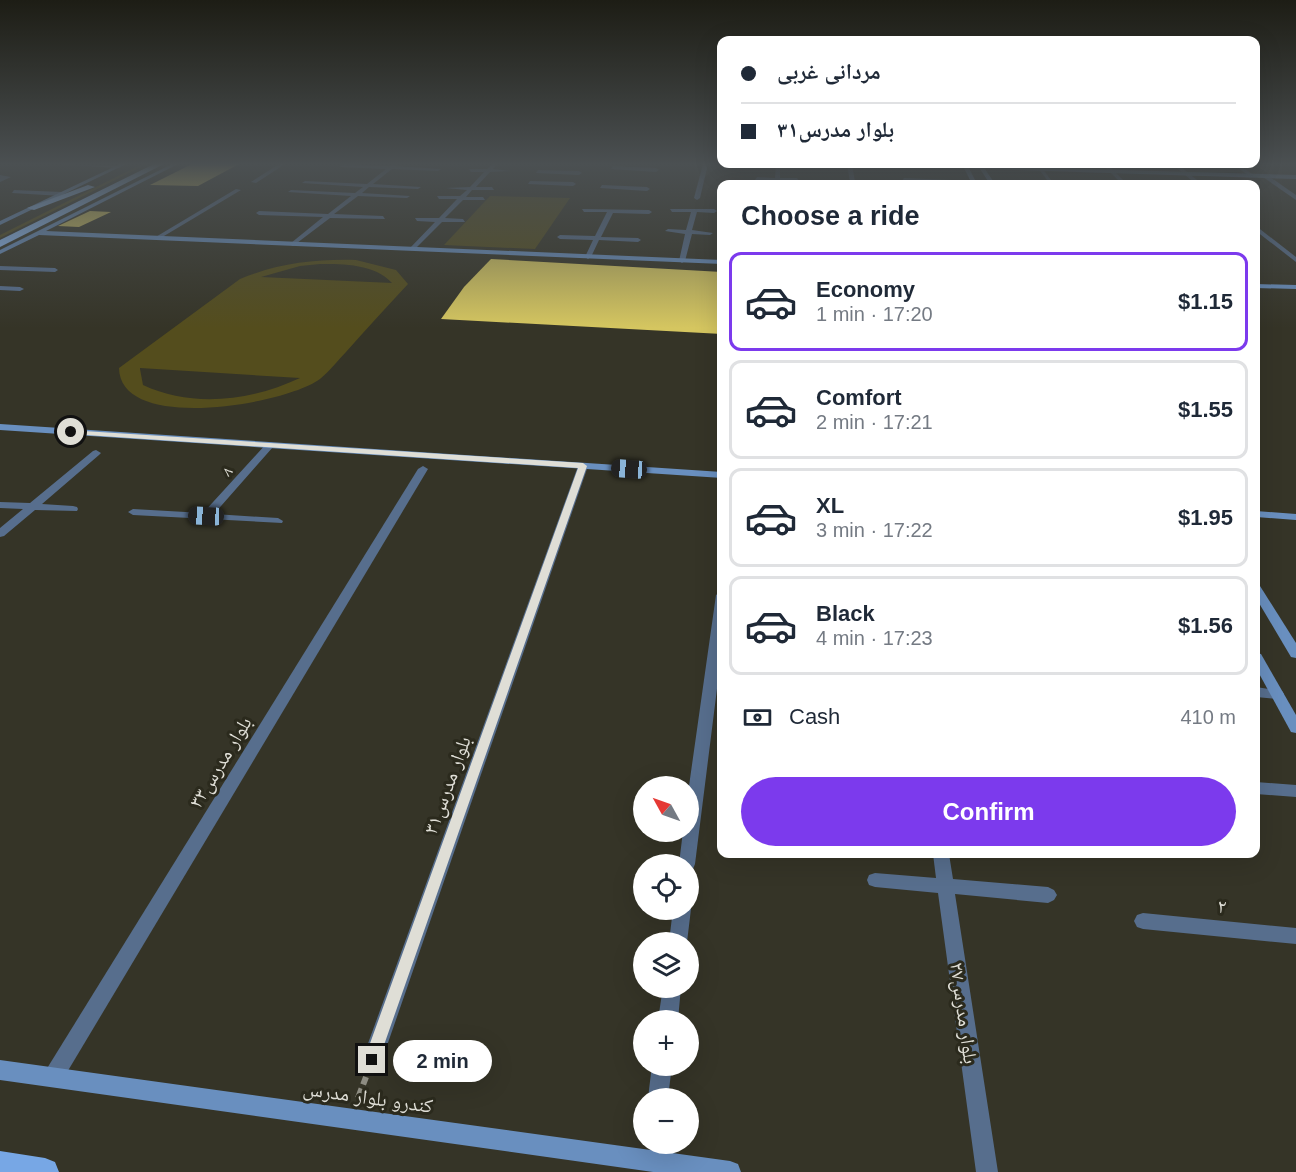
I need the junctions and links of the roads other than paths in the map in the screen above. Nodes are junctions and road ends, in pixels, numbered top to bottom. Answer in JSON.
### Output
{"nodes":[{"id":1,"x":24,"y":219,"type":"edge"},
{"id":2,"x":52,"y":219,"type":"edge"},
{"id":3,"x":69,"y":219,"type":"edge"},
{"id":4,"x":190,"y":219,"type":"edge"},
{"id":5,"x":326,"y":219,"type":"edge"},
{"id":6,"x":417,"y":219,"type":"dead end"},
{"id":7,"x":607,"y":219,"type":"edge"},
{"id":8,"x":692,"y":219,"type":"edge"},
{"id":9,"x":441,"y":220,"type":"junction"},
{"id":10,"x":463,"y":221,"type":"dead end"},
{"id":11,"x":0,"y":230,"type":"edge"},
{"id":12,"x":668,"y":231,"type":"dead end"},
{"id":13,"x":1260,"y":231,"type":"edge"},
{"id":14,"x":689,"y":232,"type":"junction"},
{"id":15,"x":39,"y":233,"type":"junction"},
{"id":16,"x":710,"y":233,"type":"dead end"},
{"id":17,"x":560,"y":237,"type":"dead end"},
{"id":18,"x":157,"y":238,"type":"junction"},
{"id":19,"x":598,"y":238,"type":"junction"},
{"id":20,"x":638,"y":240,"type":"dead end"},
{"id":21,"x":0,"y":244,"type":"edge"},
{"id":22,"x":293,"y":244,"type":"junction"},
{"id":23,"x":412,"y":249,"type":"junction"},
{"id":24,"x":0,"y":252,"type":"edge"},
{"id":25,"x":588,"y":257,"type":"junction"},
{"id":26,"x":1296,"y":260,"type":"edge"},
{"id":27,"x":682,"y":261,"type":"junction"},
{"id":28,"x":717,"y":262,"type":"edge"},
{"id":29,"x":0,"y":268,"type":"edge"},
{"id":30,"x":55,"y":270,"type":"dead end"},
{"id":31,"x":1260,"y":286,"type":"edge"},
{"id":32,"x":1296,"y":287,"type":"edge"},
{"id":33,"x":0,"y":288,"type":"edge"},
{"id":34,"x":20,"y":289,"type":"dead end"},
{"id":35,"x":0,"y":427,"type":"edge"},
{"id":36,"x":270,"y":445,"type":"junction"},
{"id":37,"x":96,"y":453,"type":"dead end"},
{"id":38,"x":583,"y":466,"type":"junction"},
{"id":39,"x":423,"y":469,"type":"dead end"},
{"id":40,"x":717,"y":475,"type":"edge"},
{"id":41,"x":0,"y":505,"type":"edge"},
{"id":42,"x":33,"y":507,"type":"junction"},
{"id":43,"x":73,"y":509,"type":"dead end"},
{"id":44,"x":133,"y":512,"type":"dead end"},
{"id":45,"x":1260,"y":514,"type":"edge"},
{"id":46,"x":206,"y":516,"type":"junction"},
{"id":47,"x":1296,"y":517,"type":"edge"},
{"id":48,"x":278,"y":521,"type":"dead end"},
{"id":49,"x":0,"y":534,"type":"edge"},
{"id":50,"x":1260,"y":596,"type":"edge"},
{"id":51,"x":717,"y":633,"type":"edge"},
{"id":52,"x":1296,"y":654,"type":"edge"},
{"id":53,"x":1260,"y":664,"type":"edge"},
{"id":54,"x":1260,"y":692,"type":"edge"},
{"id":55,"x":1277,"y":694,"type":"junction"},
{"id":56,"x":1296,"y":728,"type":"edge"},
{"id":57,"x":1260,"y":788,"type":"edge"},
{"id":58,"x":1296,"y":791,"type":"edge"},
{"id":59,"x":688,"y":854,"type":"edge"},
{"id":60,"x":942,"y":858,"type":"edge"},
{"id":61,"x":876,"y":880,"type":"dead end"},
{"id":62,"x":946,"y":886,"type":"junction"},
{"id":63,"x":1048,"y":895,"type":"dead end"},
{"id":64,"x":1143,"y":921,"type":"dead end"},
{"id":65,"x":1296,"y":936,"type":"edge"},
{"id":66,"x":372,"y":1060,"type":"road end"},
{"id":67,"x":0,"y":1070,"type":"edge"},
{"id":68,"x":52,"y":1077,"type":"junction"},
{"id":69,"x":0,"y":1165,"type":"edge"},
{"id":70,"x":45,"y":1172,"type":"edge"},
{"id":71,"x":730,"y":1172,"type":"edge"},
{"id":72,"x":987,"y":1172,"type":"edge"}],
"edges":[{"from":1,"to":11,"type":"highway"},
{"from":2,"to":21,"type":"highway"},
{"from":3,"to":15,"type":"street"},
{"from":4,"to":18,"type":"street"},
{"from":5,"to":22,"type":"street"},
{"from":6,"to":9,"type":"street"},
{"from":7,"to":19,"type":"street"},
{"from":8,"to":14,"type":"street"},
{"from":9,"to":10,"type":"street"},
{"from":9,"to":23,"type":"street"},
{"from":12,"to":14,"type":"street"},
{"from":13,"to":26,"type":"street"},
{"from":14,"to":16,"type":"street"},
{"from":14,"to":27,"type":"street"},
{"from":15,"to":18,"type":"street"},
{"from":15,"to":24,"type":"street"},
{"from":17,"to":19,"type":"street"},
{"from":18,"to":22,"type":"street"},
{"from":19,"to":20,"type":"street"},
{"from":19,"to":25,"type":"street"},
{"from":22,"to":23,"type":"street"},
{"from":23,"to":25,"type":"street"},
{"from":25,"to":27,"type":"street"},
{"from":27,"to":28,"type":"street"},
{"from":29,"to":30,"type":"street"},
{"from":31,"to":32,"type":"street"},
{"from":33,"to":34,"type":"street"},
{"from":35,"to":36,"type":"street"},
{"from":36,"to":38,"type":"street"},
{"from":36,"to":46,"type":"street","name":"۸"},
{"from":37,"to":42,"type":"street"},
{"from":38,"to":40,"type":"street"},
{"from":38,"to":66,"type":"street","name":"بلوار مدرس۳۱"},
{"from":39,"to":68,"type":"street","name":"بلوار مدرس۳۳"},
{"from":41,"to":42,"type":"street"},
{"from":42,"to":43,"type":"street"},
{"from":42,"to":49,"type":"street"},
{"from":44,"to":46,"type":"street"},
{"from":45,"to":47,"type":"street"},
{"from":46,"to":48,"type":"street"},
{"from":50,"to":52,"type":"street"},
{"from":51,"to":59,"type":"street"},
{"from":53,"to":55,"type":"street"},
{"from":54,"to":55,"type":"street"},
{"from":55,"to":56,"type":"street"},
{"from":57,"to":58,"type":"street"},
{"from":60,"to":62,"type":"street","name":"بلوار مدرس۲۷"},
{"from":61,"to":62,"type":"street"},
{"from":62,"to":63,"type":"street"},
{"from":62,"to":72,"type":"street","name":"بلوار مدرس۲۷"},
{"from":64,"to":65,"type":"street","name":"۲"},
{"from":67,"to":68,"type":"street","name":"کندرو بلوار مدرس"},
{"from":68,"to":71,"type":"street","name":"کندرو بلوار مدرس"},
{"from":69,"to":70,"type":"main road"}]}
